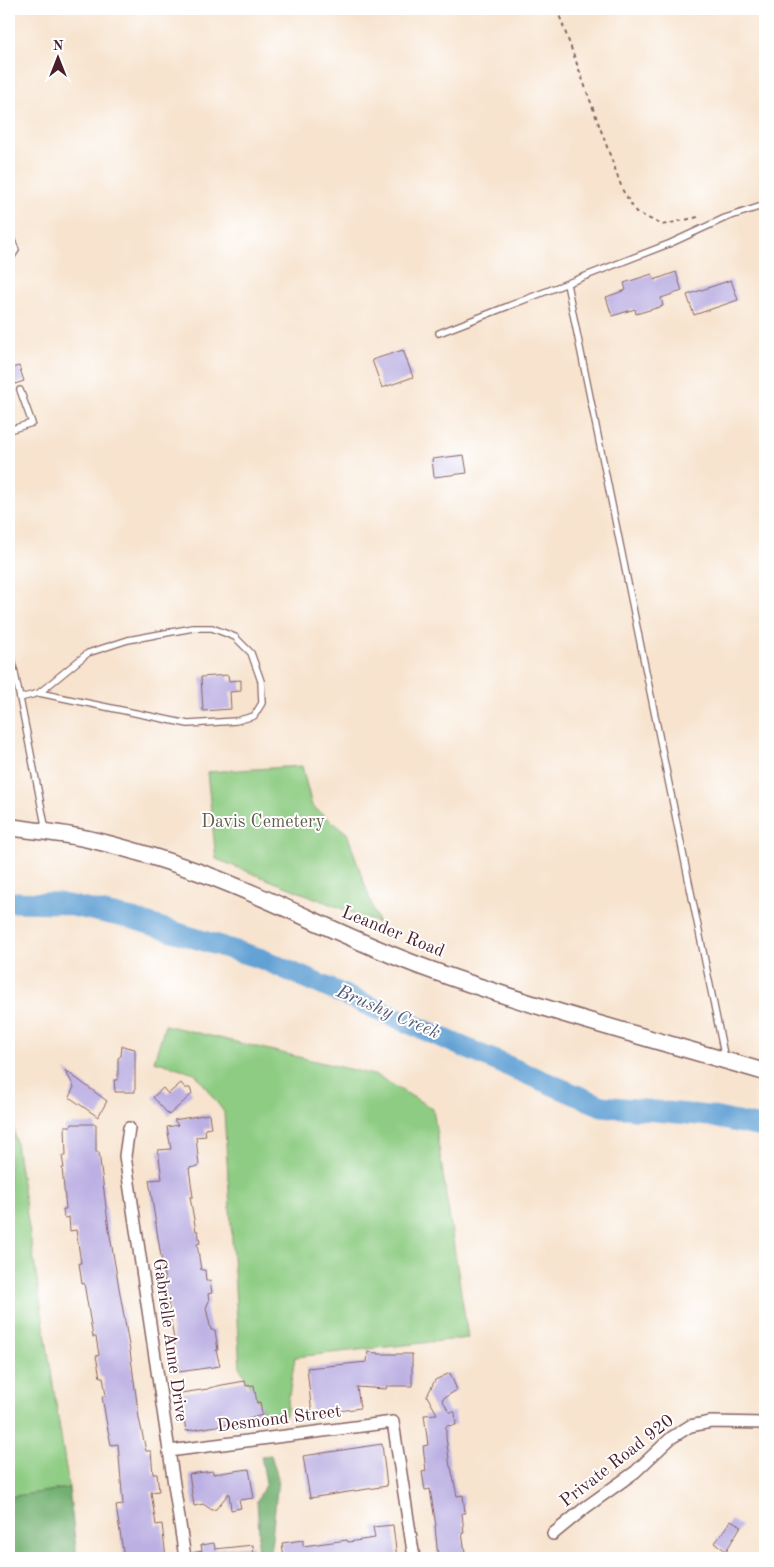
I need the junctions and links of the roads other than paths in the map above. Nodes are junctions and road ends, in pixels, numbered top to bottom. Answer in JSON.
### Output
{"nodes":[{"id":1,"x":765,"y":205,"type":"edge"},
{"id":2,"x":9,"y":234,"type":"edge"},
{"id":3,"x":9,"y":261,"type":"edge"},
{"id":4,"x":566,"y":284,"type":"junction"},
{"id":5,"x":439,"y":333,"type":"dead end"},
{"id":6,"x":20,"y":390,"type":"dead end"},
{"id":7,"x":9,"y":430,"type":"edge"},
{"id":8,"x":9,"y":643,"type":"edge"},
{"id":9,"x":39,"y":693,"type":"junction"},
{"id":10,"x":20,"y":698,"type":"junction"},
{"id":11,"x":9,"y":779,"type":"edge"},
{"id":12,"x":10,"y":827,"type":"edge"},
{"id":13,"x":47,"y":832,"type":"junction"},
{"id":14,"x":726,"y":1060,"type":"junction"},
{"id":15,"x":765,"y":1072,"type":"edge"},
{"id":16,"x":130,"y":1128,"type":"dead end"},
{"id":17,"x":765,"y":1423,"type":"edge"},
{"id":18,"x":169,"y":1451,"type":"junction"},
{"id":19,"x":553,"y":1534,"type":"dead end"},
{"id":20,"x":185,"y":1558,"type":"edge"},
{"id":21,"x":414,"y":1558,"type":"edge"}],
"edges":[{"from":1,"to":4,"type":"lane"},
{"from":2,"to":3,"type":"lane"},
{"from":4,"to":5,"type":"lane"},
{"from":4,"to":14,"type":"lane"},
{"from":6,"to":7,"type":"lane"},
{"from":8,"to":10,"type":"lane"},
{"from":9,"to":9,"type":"lane"},
{"from":9,"to":10,"type":"lane"},
{"from":10,"to":13,"type":"lane"},
{"from":11,"to":12,"type":"lane"},
{"from":12,"to":13,"type":"main road","name":"Leander Road"},
{"from":13,"to":14,"type":"main road","name":"Leander Road"},
{"from":14,"to":15,"type":"main road","name":"Leander Road"},
{"from":16,"to":18,"type":"street","name":"Gabrielle Anne Drive"},
{"from":17,"to":19,"type":"street","name":"Private Road 920"},
{"from":18,"to":20,"type":"street","name":"Gabrielle Anne Drive"},
{"from":18,"to":21,"type":"street","name":"Desmond Street"}]}
